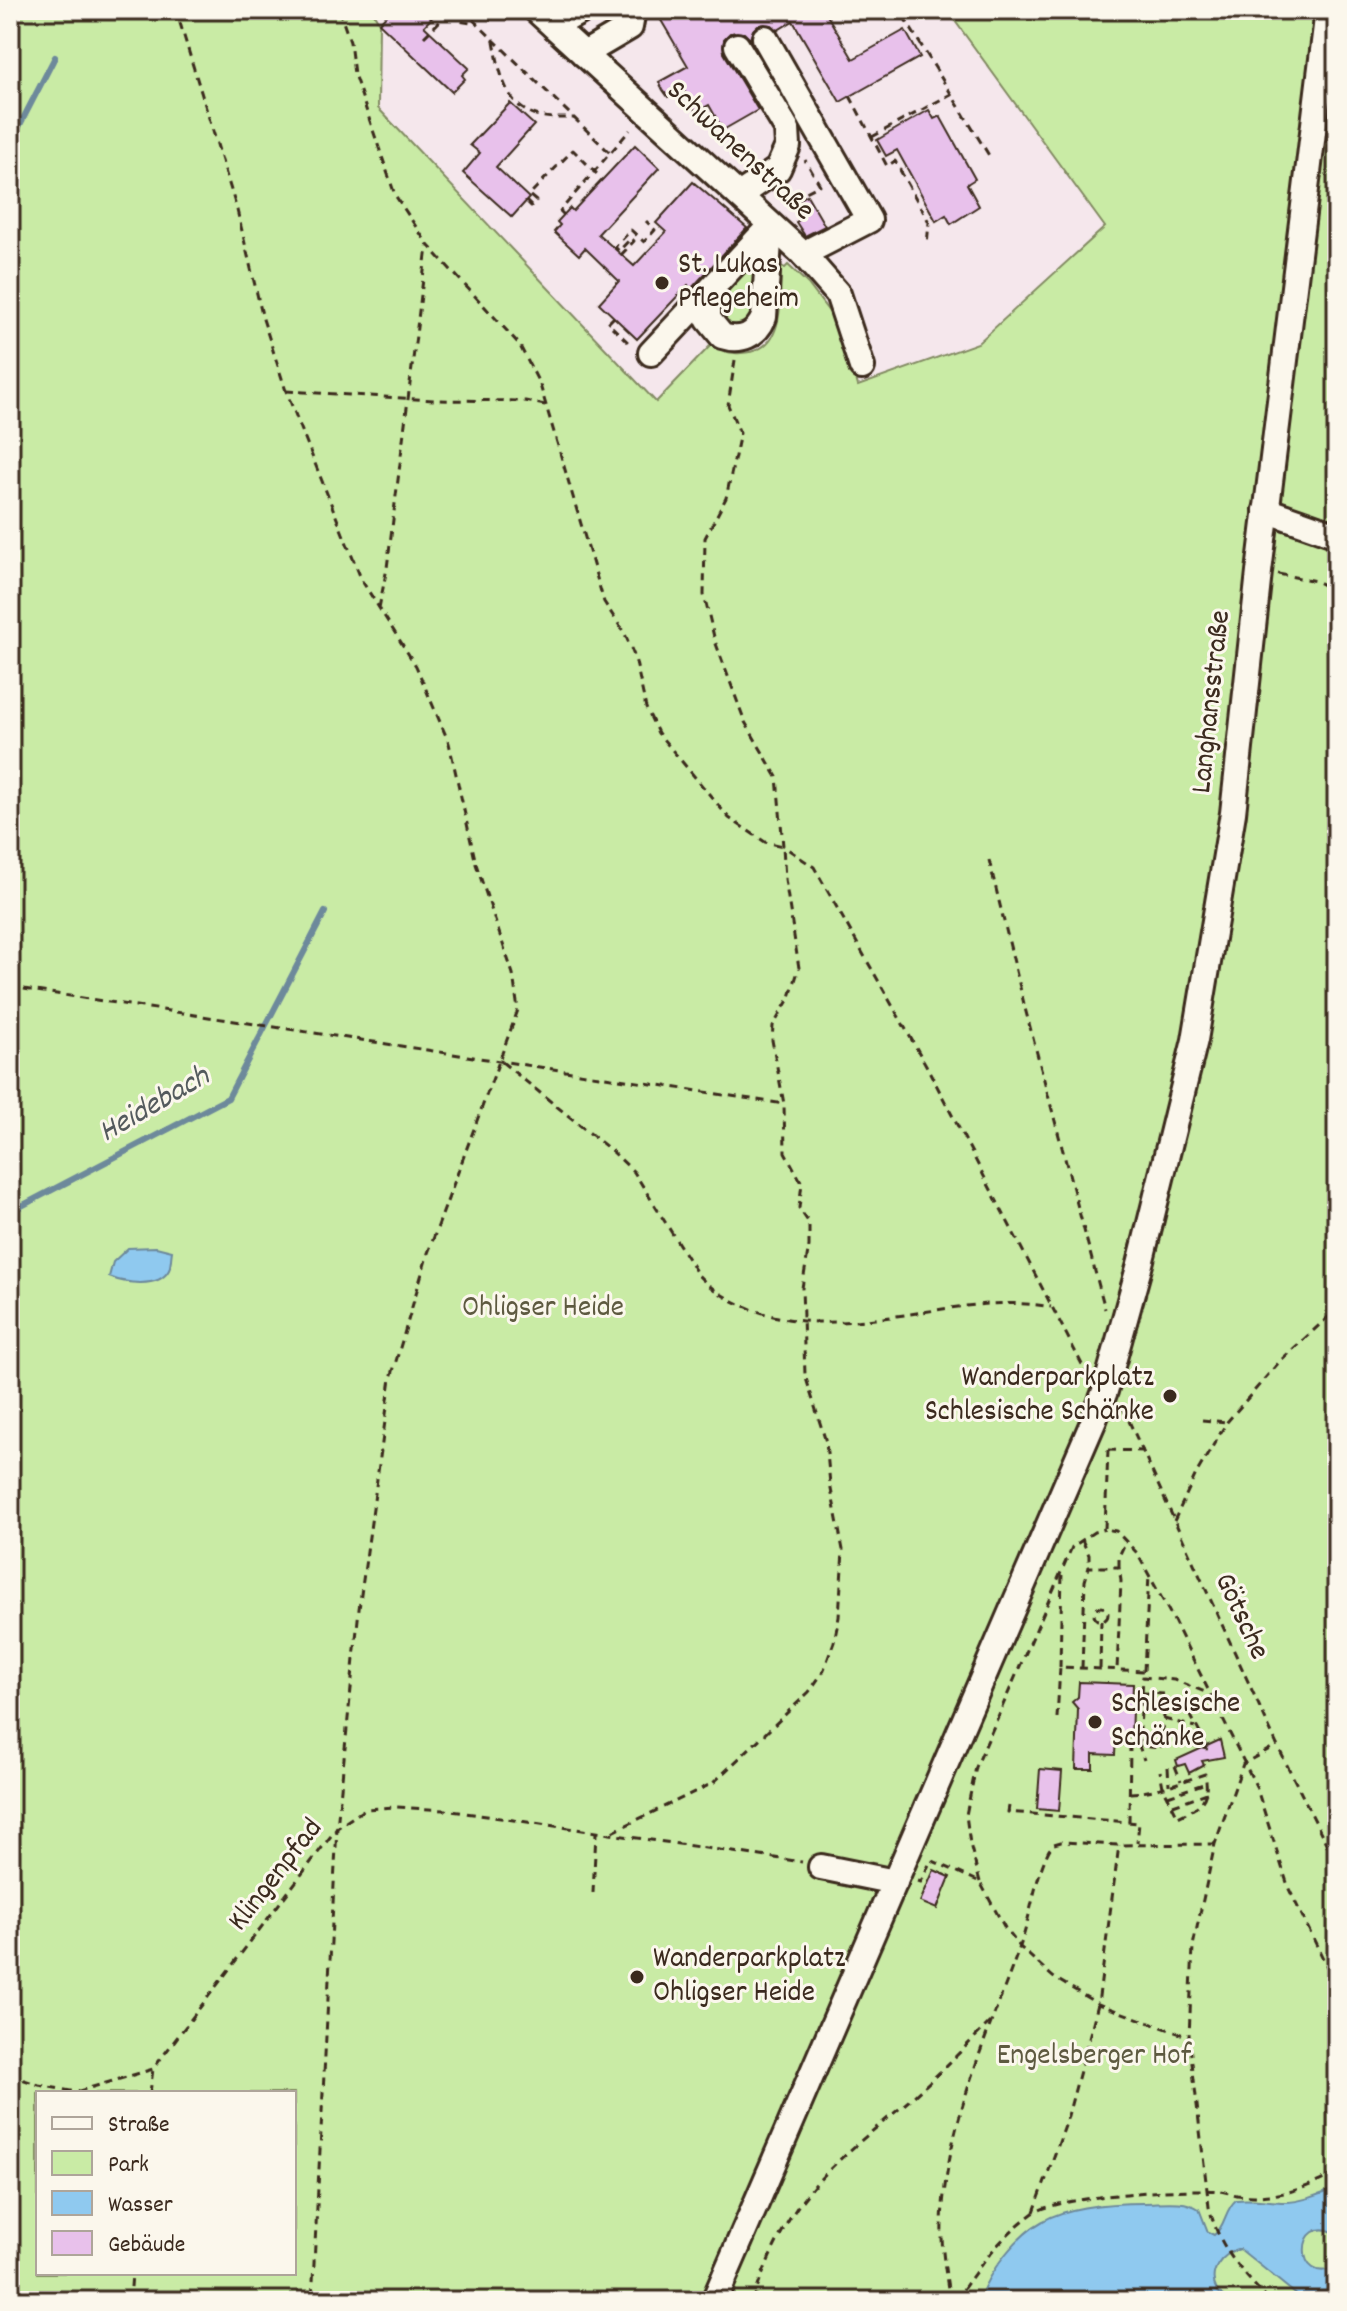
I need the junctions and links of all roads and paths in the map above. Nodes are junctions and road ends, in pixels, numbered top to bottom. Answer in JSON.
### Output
{"nodes":[{"id":1,"x":173,"y":10,"type":"edge"},
{"id":2,"x":339,"y":10,"type":"edge"},
{"id":3,"x":454,"y":10,"type":"edge"},
{"id":4,"x":463,"y":10,"type":"edge"},
{"id":5,"x":583,"y":10,"type":"edge"},
{"id":6,"x":633,"y":10,"type":"edge"},
{"id":7,"x":891,"y":10,"type":"edge"},
{"id":8,"x":1328,"y":10,"type":"edge"},
{"id":9,"x":545,"y":18,"type":"edge"},
{"id":10,"x":478,"y":24,"type":"junction"},
{"id":11,"x":424,"y":37,"type":"dead end"},
{"id":12,"x":765,"y":38,"type":"dead end"},
{"id":13,"x":493,"y":39,"type":"junction"},
{"id":14,"x":737,"y":46,"type":"dead end"},
{"id":15,"x":584,"y":54,"type":"junction"},
{"id":16,"x":951,"y":94,"type":"junction"},
{"id":17,"x":850,"y":96,"type":"dead end"},
{"id":18,"x":574,"y":118,"type":"junction"},
{"id":19,"x":787,"y":129,"type":"junction"},
{"id":20,"x":630,"y":130,"type":"dead end"},
{"id":21,"x":872,"y":137,"type":"junction"},
{"id":22,"x":610,"y":153,"type":"junction"},
{"id":23,"x":990,"y":157,"type":"dead end"},
{"id":24,"x":594,"y":171,"type":"junction"},
{"id":25,"x":599,"y":176,"type":"dead end"},
{"id":26,"x":739,"y":195,"type":"junction"},
{"id":27,"x":794,"y":198,"type":"dead end"},
{"id":28,"x":526,"y":201,"type":"dead end"},
{"id":29,"x":564,"y":215,"type":"dead end"},
{"id":30,"x":646,"y":221,"type":"dead end"},
{"id":31,"x":770,"y":226,"type":"junction"},
{"id":32,"x":428,"y":245,"type":"junction"},
{"id":33,"x":927,"y":245,"type":"dead end"},
{"id":34,"x":803,"y":254,"type":"junction"},
{"id":35,"x":621,"y":255,"type":"dead end"},
{"id":36,"x":708,"y":294,"type":"junction"},
{"id":37,"x":614,"y":317,"type":"dead end"},
{"id":38,"x":738,"y":339,"type":"junction"},
{"id":39,"x":644,"y":352,"type":"joint"},
{"id":40,"x":862,"y":367,"type":"dead end"},
{"id":41,"x":286,"y":391,"type":"junction"},
{"id":42,"x":409,"y":398,"type":"junction"},
{"id":43,"x":545,"y":405,"type":"junction"},
{"id":44,"x":1266,"y":510,"type":"junction"},
{"id":45,"x":1337,"y":535,"type":"edge"},
{"id":46,"x":1259,"y":572,"type":"junction"},
{"id":47,"x":1337,"y":592,"type":"edge"},
{"id":48,"x":379,"y":608,"type":"junction"},
{"id":49,"x":783,"y":846,"type":"junction"},
{"id":50,"x":989,"y":860,"type":"dead end"},
{"id":51,"x":10,"y":987,"type":"edge"},
{"id":52,"x":500,"y":1059,"type":"junction"},
{"id":53,"x":784,"y":1104,"type":"junction"},
{"id":54,"x":1052,"y":1307,"type":"junction"},
{"id":55,"x":1337,"y":1309,"type":"edge"},
{"id":56,"x":803,"y":1322,"type":"junction"},
{"id":57,"x":1116,"y":1350,"type":"junction"},
{"id":58,"x":1105,"y":1391,"type":"junction"},
{"id":59,"x":1202,"y":1420,"type":"dead end"},
{"id":60,"x":1227,"y":1422,"type":"junction"},
{"id":61,"x":1144,"y":1451,"type":"junction"},
{"id":62,"x":1174,"y":1521,"type":"junction"},
{"id":63,"x":1105,"y":1529,"type":"junction"},
{"id":64,"x":1082,"y":1540,"type":"junction"},
{"id":65,"x":1126,"y":1541,"type":"junction"},
{"id":66,"x":1062,"y":1567,"type":"junction"},
{"id":67,"x":1089,"y":1567,"type":"junction"},
{"id":68,"x":1119,"y":1567,"type":"junction"},
{"id":69,"x":1149,"y":1572,"type":"junction"},
{"id":70,"x":1101,"y":1621,"type":"dead end"},
{"id":71,"x":1060,"y":1667,"type":"junction"},
{"id":72,"x":1082,"y":1668,"type":"junction"},
{"id":73,"x":1100,"y":1669,"type":"junction"},
{"id":74,"x":1117,"y":1670,"type":"junction"},
{"id":75,"x":1127,"y":1670,"type":"junction"},
{"id":76,"x":1144,"y":1671,"type":"junction"},
{"id":77,"x":1143,"y":1677,"type":"junction"},
{"id":78,"x":1127,"y":1678,"type":"dead end"},
{"id":79,"x":1142,"y":1693,"type":"junction"},
{"id":80,"x":1208,"y":1693,"type":"junction"},
{"id":81,"x":1165,"y":1703,"type":"junction"},
{"id":82,"x":1057,"y":1718,"type":"dead end"},
{"id":83,"x":1164,"y":1719,"type":"junction"},
{"id":84,"x":1197,"y":1728,"type":"junction"},
{"id":85,"x":1162,"y":1738,"type":"junction"},
{"id":86,"x":1116,"y":1743,"type":"dead end"},
{"id":87,"x":1130,"y":1745,"type":"junction"},
{"id":88,"x":1277,"y":1745,"type":"junction"},
{"id":89,"x":1139,"y":1746,"type":"junction"},
{"id":90,"x":1144,"y":1760,"type":"dead end"},
{"id":91,"x":1243,"y":1764,"type":"junction"},
{"id":92,"x":1175,"y":1766,"type":"dead end"},
{"id":93,"x":1168,"y":1767,"type":"dead end"},
{"id":94,"x":1160,"y":1771,"type":"dead end"},
{"id":95,"x":1181,"y":1781,"type":"junction"},
{"id":96,"x":1206,"y":1783,"type":"junction"},
{"id":97,"x":1169,"y":1785,"type":"junction"},
{"id":98,"x":1163,"y":1787,"type":"junction"},
{"id":99,"x":1207,"y":1793,"type":"junction"},
{"id":100,"x":1130,"y":1795,"type":"junction"},
{"id":101,"x":1168,"y":1796,"type":"junction"},
{"id":102,"x":1124,"y":1797,"type":"dead end"},
{"id":103,"x":1173,"y":1805,"type":"junction"},
{"id":104,"x":1009,"y":1806,"type":"dead end"},
{"id":105,"x":1129,"y":1822,"type":"junction"},
{"id":106,"x":337,"y":1828,"type":"junction"},
{"id":107,"x":597,"y":1832,"type":"junction"},
{"id":108,"x":610,"y":1833,"type":"junction"},
{"id":109,"x":1137,"y":1843,"type":"junction"},
{"id":110,"x":1215,"y":1844,"type":"junction"},
{"id":111,"x":1119,"y":1845,"type":"junction"},
{"id":112,"x":1337,"y":1865,"type":"edge"},
{"id":113,"x":821,"y":1867,"type":"joint"},
{"id":114,"x":902,"y":1879,"type":"junction"},
{"id":115,"x":980,"y":1882,"type":"junction"},
{"id":116,"x":593,"y":1893,"type":"dead end"},
{"id":117,"x":1020,"y":1947,"type":"junction"},
{"id":118,"x":1337,"y":1987,"type":"edge"},
{"id":119,"x":1098,"y":2004,"type":"junction"},
{"id":120,"x":992,"y":2019,"type":"junction"},
{"id":121,"x":1189,"y":2037,"type":"junction"},
{"id":122,"x":153,"y":2069,"type":"junction"},
{"id":123,"x":10,"y":2075,"type":"edge"},
{"id":124,"x":71,"y":2091,"type":"edge"},
{"id":125,"x":79,"y":2091,"type":"edge"},
{"id":126,"x":150,"y":2091,"type":"edge"},
{"id":127,"x":1337,"y":2172,"type":"edge"},
{"id":128,"x":1206,"y":2191,"type":"junction"},
{"id":129,"x":1034,"y":2212,"type":"junction"},
{"id":130,"x":132,"y":2275,"type":"edge"},
{"id":131,"x":130,"y":2301,"type":"edge"},
{"id":132,"x":312,"y":2301,"type":"edge"},
{"id":133,"x":714,"y":2301,"type":"edge"},
{"id":134,"x":753,"y":2301,"type":"edge"},
{"id":135,"x":952,"y":2301,"type":"edge"},
{"id":136,"x":1269,"y":2301,"type":"edge"}],
"edges":[{"from":1,"to":41,"type":"path"},
{"from":2,"to":32,"type":"path","name":"Götsche"},
{"from":3,"to":10,"type":"path"},
{"from":3,"to":11,"type":"path"},
{"from":4,"to":10,"type":"path"},
{"from":5,"to":9,"type":"street"},
{"from":6,"to":15,"type":"street"},
{"from":7,"to":16,"type":"path"},
{"from":8,"to":44,"type":"street","name":"Langhansstraße"},
{"from":9,"to":15,"type":"street","name":"Schwanenstraße"},
{"from":10,"to":13,"type":"path"},
{"from":12,"to":34,"type":"street"},
{"from":13,"to":18,"type":"path"},
{"from":13,"to":18,"type":"path"},
{"from":14,"to":19,"type":"street"},
{"from":15,"to":26,"type":"street","name":"Schwanenstraße"},
{"from":16,"to":21,"type":"path"},
{"from":16,"to":23,"type":"path"},
{"from":17,"to":21,"type":"path"},
{"from":18,"to":22,"type":"path"},
{"from":19,"to":26,"type":"street"},
{"from":19,"to":27,"type":"path"},
{"from":20,"to":22,"type":"path"},
{"from":21,"to":33,"type":"path"},
{"from":22,"to":24,"type":"path"},
{"from":24,"to":25,"type":"path"},
{"from":24,"to":28,"type":"path"},
{"from":24,"to":29,"type":"path"},
{"from":26,"to":31,"type":"street","name":"Schwanenstraße"},
{"from":30,"to":35,"type":"path"},
{"from":31,"to":34,"type":"street","name":"Schwanenstraße"},
{"from":31,"to":36,"type":"street"},
{"from":31,"to":38,"type":"street"},
{"from":32,"to":42,"type":"path"},
{"from":32,"to":43,"type":"path","name":"Götsche"},
{"from":34,"to":40,"type":"street","name":"Schwanenstraße"},
{"from":36,"to":38,"type":"street"},
{"from":36,"to":39,"type":"street"},
{"from":37,"to":39,"type":"path"},
{"from":38,"to":49,"type":"path"},
{"from":41,"to":42,"type":"path"},
{"from":41,"to":48,"type":"path"},
{"from":42,"to":43,"type":"path"},
{"from":42,"to":48,"type":"path"},
{"from":43,"to":49,"type":"path","name":"Götsche"},
{"from":44,"to":45,"type":"street"},
{"from":44,"to":46,"type":"street","name":"Langhansstraße"},
{"from":46,"to":47,"type":"path"},
{"from":46,"to":57,"type":"street","name":"Langhansstraße"},
{"from":48,"to":52,"type":"path"},
{"from":49,"to":53,"type":"path"},
{"from":49,"to":54,"type":"path","name":"Götsche"},
{"from":50,"to":57,"type":"path"},
{"from":51,"to":52,"type":"path"},
{"from":52,"to":53,"type":"path"},
{"from":52,"to":56,"type":"path"},
{"from":52,"to":106,"type":"path"},
{"from":53,"to":56,"type":"path"},
{"from":54,"to":56,"type":"path"},
{"from":54,"to":58,"type":"path","name":"Götsche"},
{"from":55,"to":60,"type":"path"},
{"from":56,"to":108,"type":"path"},
{"from":57,"to":58,"type":"street","name":"Langhansstraße"},
{"from":58,"to":61,"type":"path","name":"Götsche"},
{"from":58,"to":114,"type":"street"},
{"from":59,"to":60,"type":"path"},
{"from":60,"to":62,"type":"path"},
{"from":61,"to":62,"type":"path","name":"Götsche"},
{"from":61,"to":63,"type":"path"},
{"from":62,"to":88,"type":"path","name":"Götsche"},
{"from":63,"to":64,"type":"path"},
{"from":63,"to":65,"type":"path"},
{"from":64,"to":66,"type":"path"},
{"from":64,"to":67,"type":"path"},
{"from":65,"to":68,"type":"path"},
{"from":65,"to":69,"type":"path"},
{"from":66,"to":71,"type":"path"},
{"from":66,"to":115,"type":"path"},
{"from":67,"to":68,"type":"path"},
{"from":67,"to":72,"type":"path"},
{"from":68,"to":74,"type":"path"},
{"from":69,"to":76,"type":"path"},
{"from":69,"to":80,"type":"path"},
{"from":70,"to":73,"type":"path"},
{"from":71,"to":72,"type":"path"},
{"from":71,"to":82,"type":"path"},
{"from":72,"to":73,"type":"path"},
{"from":73,"to":74,"type":"path"},
{"from":74,"to":75,"type":"path"},
{"from":75,"to":76,"type":"path"},
{"from":75,"to":78,"type":"path"},
{"from":76,"to":77,"type":"path"},
{"from":77,"to":79,"type":"path"},
{"from":77,"to":80,"type":"path"},
{"from":79,"to":81,"type":"path"},
{"from":79,"to":89,"type":"path"},
{"from":80,"to":91,"type":"path"},
{"from":81,"to":83,"type":"path"},
{"from":81,"to":84,"type":"path"},
{"from":83,"to":84,"type":"path"},
{"from":83,"to":85,"type":"path"},
{"from":84,"to":85,"type":"path"},
{"from":85,"to":89,"type":"path"},
{"from":86,"to":87,"type":"path"},
{"from":87,"to":89,"type":"path"},
{"from":87,"to":100,"type":"path"},
{"from":88,"to":91,"type":"path"},
{"from":88,"to":112,"type":"path","name":"Götsche"},
{"from":89,"to":90,"type":"path"},
{"from":91,"to":110,"type":"path"},
{"from":91,"to":118,"type":"path"},
{"from":92,"to":95,"type":"path"},
{"from":93,"to":97,"type":"path"},
{"from":94,"to":98,"type":"path"},
{"from":95,"to":96,"type":"path"},
{"from":95,"to":97,"type":"path"},
{"from":96,"to":99,"type":"path"},
{"from":96,"to":101,"type":"path"},
{"from":97,"to":98,"type":"path"},
{"from":98,"to":100,"type":"path"},
{"from":98,"to":101,"type":"path"},
{"from":99,"to":103,"type":"path"},
{"from":99,"to":103,"type":"path"},
{"from":100,"to":102,"type":"path"},
{"from":100,"to":105,"type":"path"},
{"from":101,"to":103,"type":"path"},
{"from":104,"to":105,"type":"path"},
{"from":105,"to":109,"type":"path"},
{"from":106,"to":107,"type":"path","name":"Klingenpfad"},
{"from":106,"to":122,"type":"path","name":"Klingenpfad"},
{"from":106,"to":132,"type":"path"},
{"from":107,"to":108,"type":"path","name":"Klingenpfad"},
{"from":107,"to":116,"type":"path"},
{"from":108,"to":113,"type":"path","name":"Klingenpfad"},
{"from":109,"to":110,"type":"path"},
{"from":109,"to":111,"type":"path"},
{"from":110,"to":121,"type":"path"},
{"from":111,"to":117,"type":"path"},
{"from":111,"to":119,"type":"path"},
{"from":113,"to":114,"type":"street"},
{"from":114,"to":115,"type":"path"},
{"from":114,"to":133,"type":"street"},
{"from":115,"to":117,"type":"path"},
{"from":117,"to":119,"type":"path"},
{"from":117,"to":120,"type":"path"},
{"from":119,"to":121,"type":"path"},
{"from":119,"to":129,"type":"path"},
{"from":120,"to":134,"type":"path"},
{"from":120,"to":135,"type":"path"},
{"from":121,"to":128,"type":"path"},
{"from":122,"to":125,"type":"path"},
{"from":122,"to":126,"type":"path"},
{"from":123,"to":124,"type":"path"},
{"from":127,"to":128,"type":"path"},
{"from":128,"to":129,"type":"path"},
{"from":128,"to":136,"type":"path"},
{"from":129,"to":135,"type":"path"},
{"from":130,"to":131,"type":"path"}]}
